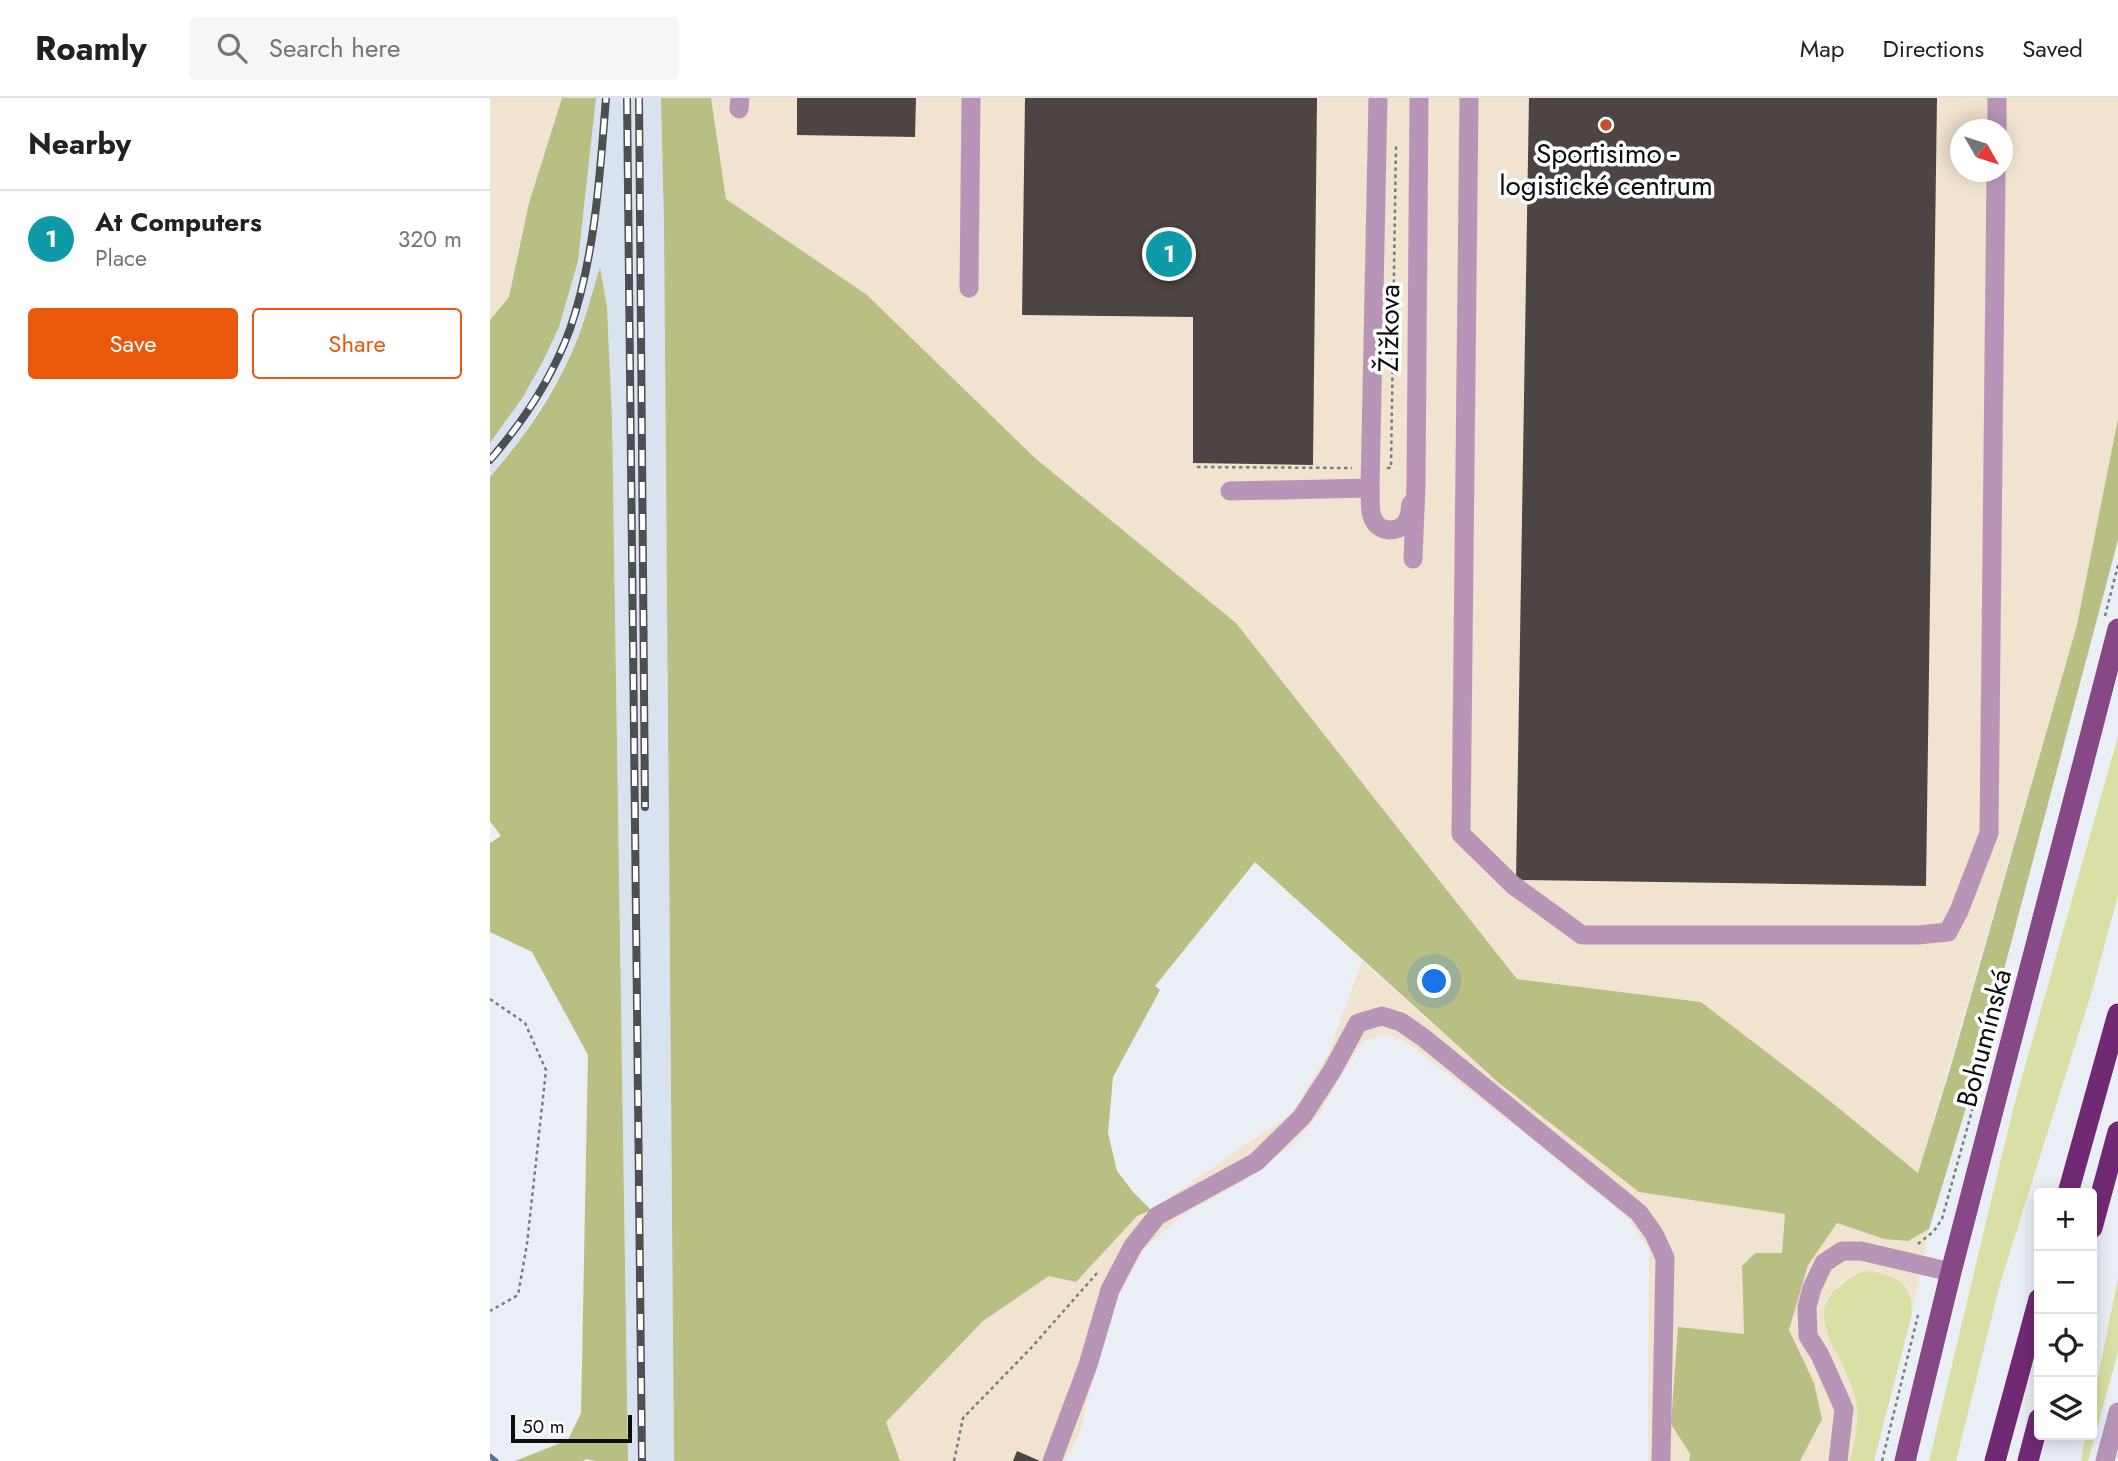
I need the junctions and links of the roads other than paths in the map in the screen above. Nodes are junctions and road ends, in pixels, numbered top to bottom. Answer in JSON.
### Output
{"nodes":[{"id":1,"x":971,"y":98,"type":"edge"},
{"id":2,"x":1378,"y":98,"type":"edge"},
{"id":3,"x":1419,"y":98,"type":"edge"},
{"id":4,"x":1469,"y":98,"type":"edge"},
{"id":5,"x":1997,"y":98,"type":"edge"},
{"id":6,"x":1997,"y":119,"type":"edge"},
{"id":7,"x":1996,"y":182,"type":"edge"},
{"id":8,"x":969,"y":288,"type":"dead end"},
{"id":9,"x":1371,"y":479,"type":"junction"},
{"id":10,"x":1416,"y":485,"type":"junction"},
{"id":11,"x":1230,"y":491,"type":"dead end"},
{"id":12,"x":1413,"y":559,"type":"dead end"},
{"id":13,"x":2118,"y":629,"type":"edge"},
{"id":14,"x":2118,"y":1014,"type":"edge"},
{"id":15,"x":2118,"y":1132,"type":"edge"},
{"id":16,"x":2069,"y":1188,"type":"edge"},
{"id":17,"x":2097,"y":1209,"type":"edge"},
{"id":18,"x":1951,"y":1272,"type":"junction"},
{"id":19,"x":2035,"y":1314,"type":"edge"},
{"id":20,"x":2118,"y":1412,"type":"edge"},
{"id":21,"x":2034,"y":1438,"type":"edge"},
{"id":22,"x":1052,"y":1461,"type":"edge"},
{"id":23,"x":1661,"y":1461,"type":"edge"},
{"id":24,"x":1838,"y":1461,"type":"edge"},
{"id":25,"x":1905,"y":1461,"type":"edge"},
{"id":26,"x":1995,"y":1461,"type":"edge"},
{"id":27,"x":2028,"y":1461,"type":"edge"},
{"id":28,"x":2105,"y":1461,"type":"edge"}],
"edges":[{"from":1,"to":8,"type":"street"},
{"from":2,"to":9,"type":"street"},
{"from":3,"to":10,"type":"street","name":"Žižkova"},
{"from":4,"to":7,"type":"street"},
{"from":5,"to":6,"type":"street"},
{"from":9,"to":10,"type":"street"},
{"from":9,"to":11,"type":"street"},
{"from":10,"to":12,"type":"street","name":"Žižkova"},
{"from":13,"to":18,"type":"main road","name":"Bohumínská"},
{"from":14,"to":16,"type":"highway"},
{"from":15,"to":17,"type":"highway"},
{"from":18,"to":24,"type":"street"},
{"from":18,"to":25,"type":"main road","name":"Bohumínská"},
{"from":19,"to":26,"type":"highway"},
{"from":20,"to":28,"type":"street"},
{"from":21,"to":27,"type":"highway"},
{"from":22,"to":23,"type":"street"}]}
